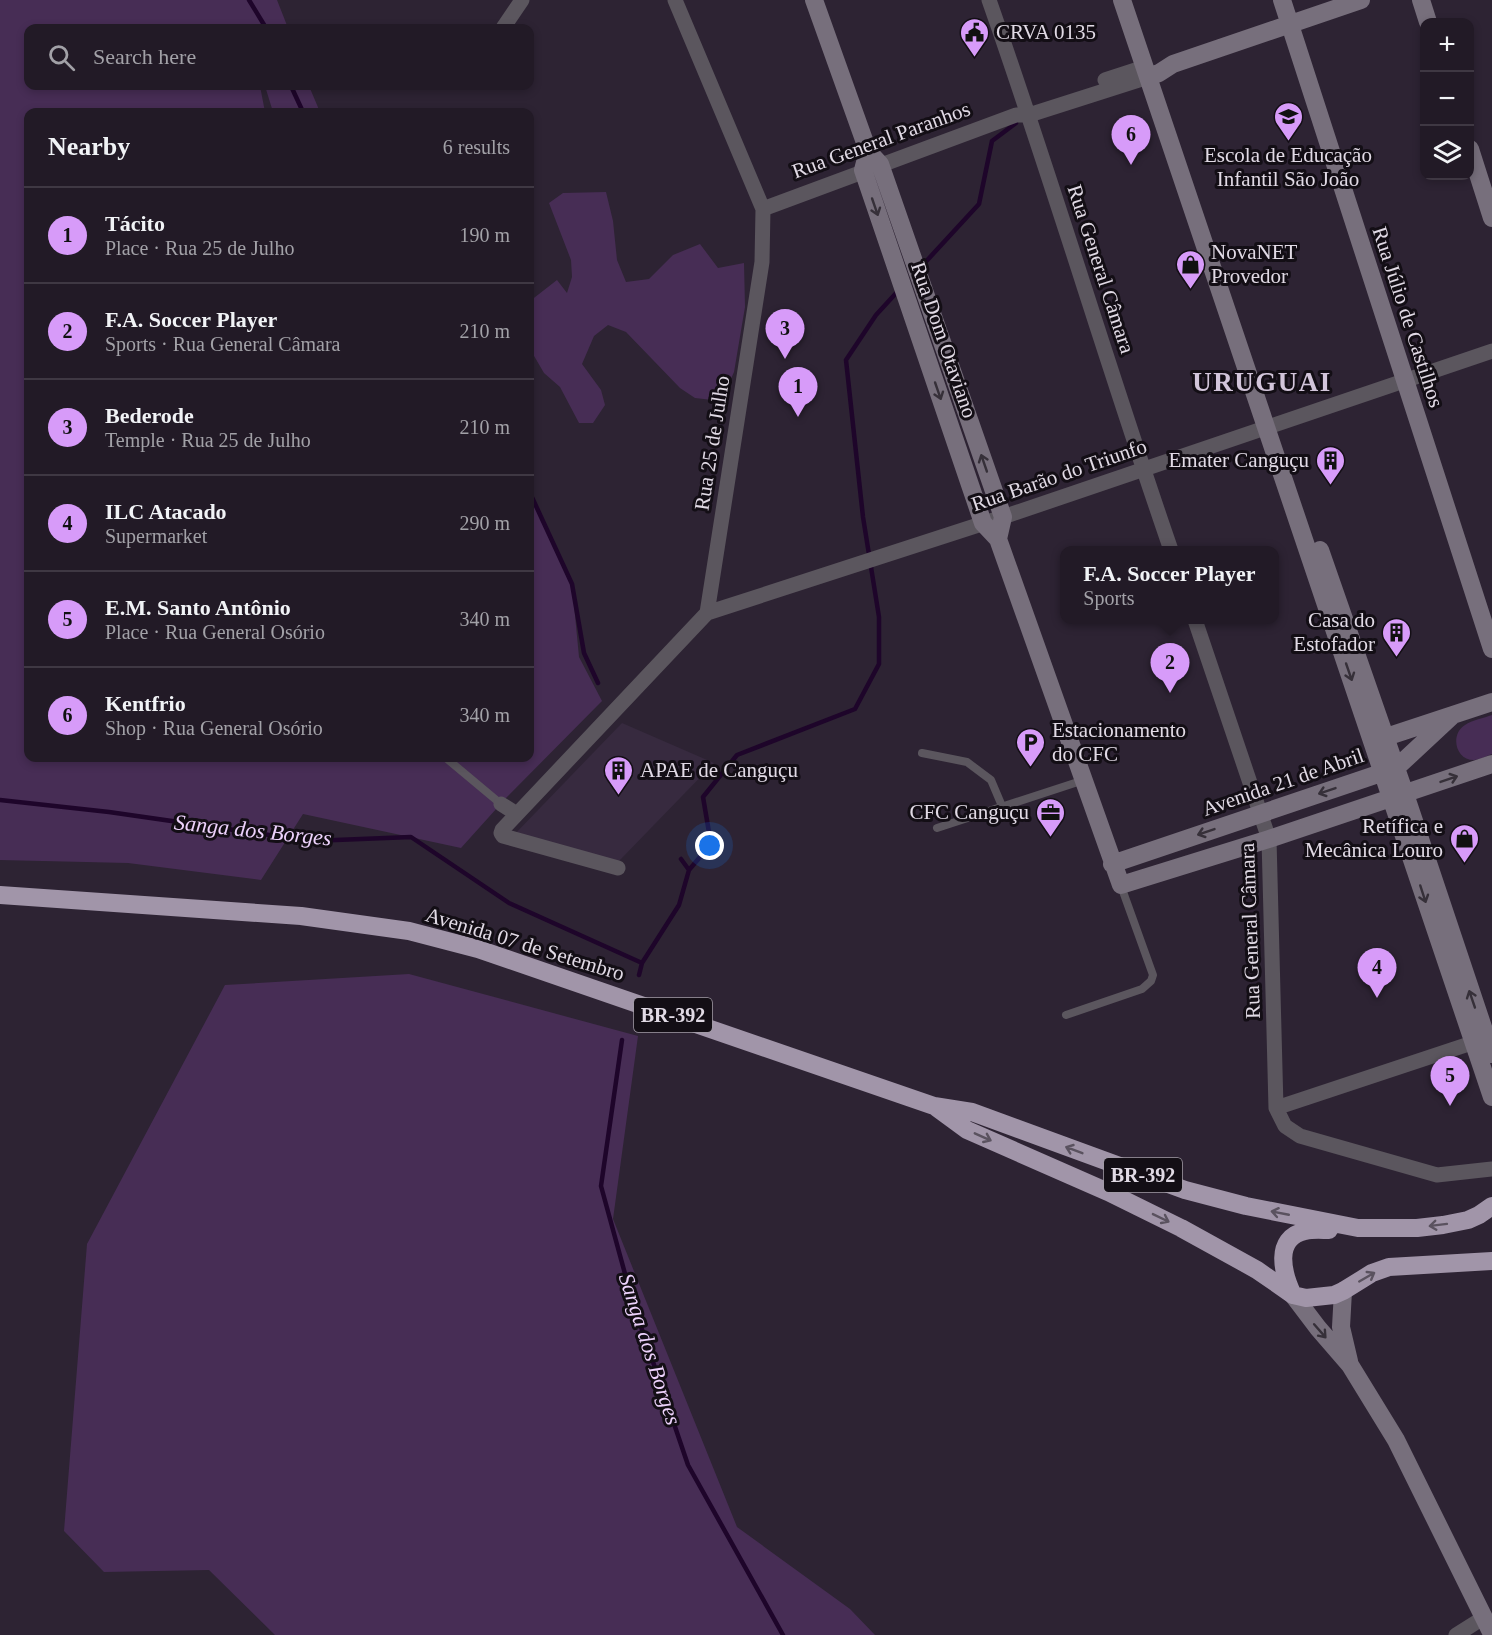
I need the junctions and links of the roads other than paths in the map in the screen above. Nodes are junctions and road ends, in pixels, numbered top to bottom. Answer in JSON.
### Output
{"nodes":[{"id":1,"x":522,"y":0,"type":"edge"},
{"id":2,"x":675,"y":0,"type":"edge"},
{"id":3,"x":814,"y":0,"type":"edge"},
{"id":4,"x":989,"y":0,"type":"edge"},
{"id":5,"x":1122,"y":0,"type":"edge"},
{"id":6,"x":1136,"y":0,"type":"edge"},
{"id":7,"x":1282,"y":0,"type":"edge"},
{"id":8,"x":1360,"y":0,"type":"edge"},
{"id":9,"x":1421,"y":0,"type":"edge"},
{"id":10,"x":1427,"y":18,"type":"edge"},
{"id":11,"x":506,"y":24,"type":"edge"},
{"id":12,"x":1290,"y":24,"type":"junction"},
{"id":13,"x":1156,"y":69,"type":"junction"},
{"id":14,"x":1024,"y":112,"type":"junction"},
{"id":15,"x":870,"y":162,"type":"junction"},
{"id":16,"x":1474,"y":162,"type":"edge"},
{"id":17,"x":763,"y":209,"type":"junction"},
{"id":18,"x":1492,"y":218,"type":"edge"},
{"id":19,"x":912,"y":255,"type":"junction"},
{"id":20,"x":894,"y":262,"type":"junction"},
{"id":21,"x":1492,"y":351,"type":"edge"},
{"id":22,"x":949,"y":363,"type":"junction"},
{"id":23,"x":930,"y":368,"type":"junction"},
{"id":24,"x":1405,"y":380,"type":"junction"},
{"id":25,"x":1272,"y":426,"type":"junction"},
{"id":26,"x":1143,"y":468,"type":"junction"},
{"id":27,"x":1003,"y":517,"type":"junction"},
{"id":28,"x":983,"y":524,"type":"junction"},
{"id":29,"x":998,"y":539,"type":"junction"},
{"id":30,"x":1170,"y":546,"type":"edge"},
{"id":31,"x":706,"y":613,"type":"junction"},
{"id":32,"x":1196,"y":624,"type":"edge"},
{"id":33,"x":1492,"y":649,"type":"edge"},
{"id":34,"x":1492,"y":702,"type":"edge"},
{"id":35,"x":1453,"y":715,"type":"junction"},
{"id":36,"x":1386,"y":737,"type":"junction"},
{"id":37,"x":922,"y":753,"type":"dead end"},
{"id":38,"x":451,"y":762,"type":"edge"},
{"id":39,"x":1492,"y":764,"type":"edge"},
{"id":40,"x":1389,"y":770,"type":"junction"},
{"id":41,"x":1084,"y":780,"type":"junction"},
{"id":42,"x":1398,"y":796,"type":"junction"},
{"id":43,"x":501,"y":804,"type":"joint"},
{"id":44,"x":1002,"y":806,"type":"junction"},
{"id":45,"x":1262,"y":813,"type":"junction"},
{"id":46,"x":517,"y":814,"type":"junction"},
{"id":47,"x":937,"y":828,"type":"dead end"},
{"id":48,"x":1269,"y":839,"type":"junction"},
{"id":49,"x":1112,"y":864,"type":"junction"},
{"id":50,"x":618,"y":868,"type":"dead end"},
{"id":51,"x":1121,"y":885,"type":"junction"},
{"id":52,"x":0,"y":895,"type":"edge"},
{"id":53,"x":1066,"y":1015,"type":"dead end"},
{"id":54,"x":1486,"y":1042,"type":"edge"},
{"id":55,"x":1492,"y":1097,"type":"edge"},
{"id":56,"x":934,"y":1106,"type":"junction"},
{"id":57,"x":1276,"y":1108,"type":"junction"},
{"id":58,"x":1492,"y":1169,"type":"edge"},
{"id":59,"x":1492,"y":1206,"type":"edge"},
{"id":60,"x":1358,"y":1228,"type":"junction"},
{"id":61,"x":1492,"y":1261,"type":"edge"},
{"id":62,"x":1343,"y":1291,"type":"junction"},
{"id":63,"x":1293,"y":1295,"type":"junction"},
{"id":64,"x":1350,"y":1365,"type":"junction"},
{"id":65,"x":1488,"y":1626,"type":"edge"},
{"id":66,"x":1456,"y":1635,"type":"edge"}],
"edges":[{"from":1,"to":11,"type":"street"},
{"from":2,"to":17,"type":"street","name":"Rua 25 de Julho"},
{"from":3,"to":15,"type":"street","name":"Rua Dom Otaviano"},
{"from":4,"to":14,"type":"street","name":"Rua General Câmara"},
{"from":5,"to":13,"type":"street"},
{"from":6,"to":13,"type":"street"},
{"from":7,"to":12,"type":"street","name":"Rua Júlio de Castilhos"},
{"from":8,"to":12,"type":"street","name":"Rua General Paranhos"},
{"from":9,"to":10,"type":"street"},
{"from":12,"to":13,"type":"street","name":"Rua General Paranhos"},
{"from":12,"to":24,"type":"street","name":"Rua Júlio de Castilhos"},
{"from":13,"to":14,"type":"street","name":"Rua General Paranhos"},
{"from":13,"to":25,"type":"street"},
{"from":14,"to":15,"type":"street","name":"Rua General Paranhos"},
{"from":14,"to":26,"type":"street","name":"Rua General Câmara"},
{"from":15,"to":17,"type":"street","name":"Rua General Paranhos"},
{"from":15,"to":19,"type":"street","name":"Rua Dom Otaviano"},
{"from":15,"to":20,"type":"street","name":"Rua Dom Otaviano","one_way":true},
{"from":16,"to":18,"type":"street"},
{"from":17,"to":31,"type":"street","name":"Rua 25 de Julho"},
{"from":19,"to":20,"type":"street"},
{"from":19,"to":22,"type":"street","name":"Rua Dom Otaviano"},
{"from":20,"to":23,"type":"street","name":"Rua Dom Otaviano"},
{"from":21,"to":24,"type":"street","name":"Rua Barão do Triunfo"},
{"from":22,"to":23,"type":"street"},
{"from":27,"to":22,"type":"street","name":"Rua Dom Otaviano","one_way":true},
{"from":23,"to":28,"type":"street","name":"Rua Dom Otaviano","one_way":true},
{"from":24,"to":25,"type":"street","name":"Rua Barão do Triunfo"},
{"from":24,"to":33,"type":"street","name":"Rua Júlio de Castilhos"},
{"from":25,"to":26,"type":"street","name":"Rua Barão do Triunfo"},
{"from":25,"to":36,"type":"street"},
{"from":25,"to":40,"type":"street","one_way":true},
{"from":26,"to":27,"type":"street","name":"Rua Barão do Triunfo"},
{"from":26,"to":30,"type":"street","name":"Rua General Câmara"},
{"from":27,"to":28,"type":"street","name":"Rua Barão do Triunfo"},
{"from":27,"to":29,"type":"street"},
{"from":28,"to":29,"type":"street","name":"Rua Dom Otaviano"},
{"from":28,"to":31,"type":"street","name":"Rua Barão do Triunfo"},
{"from":29,"to":41,"type":"street","name":"Rua Dom Otaviano"},
{"from":31,"to":46,"type":"street"},
{"from":32,"to":45,"type":"street","name":"Rua General Câmara"},
{"from":34,"to":35,"type":"street","name":"Avenida 21 de Abril"},
{"from":35,"to":36,"type":"street","name":"Avenida 21 de Abril"},
{"from":35,"to":40,"type":"street","name":"Avenida 21 de Abril"},
{"from":36,"to":40,"type":"street"},
{"from":37,"to":44,"type":"lane"},
{"from":38,"to":43,"type":"lane"},
{"from":42,"to":39,"type":"street","one_way":true},
{"from":40,"to":42,"type":"street"},
{"from":40,"to":45,"type":"street","name":"Avenida 21 de Abril","one_way":true},
{"from":41,"to":44,"type":"lane"},
{"from":41,"to":49,"type":"street","name":"Rua Dom Otaviano"},
{"from":42,"to":48,"type":"street"},
{"from":42,"to":54,"type":"street"},
{"from":43,"to":46,"type":"street"},
{"from":44,"to":47,"type":"lane"},
{"from":45,"to":48,"type":"street","name":"Rua General Câmara"},
{"from":45,"to":49,"type":"street","name":"Avenida 21 de Abril","one_way":true},
{"from":46,"to":50,"type":"street"},
{"from":48,"to":51,"type":"street"},
{"from":48,"to":57,"type":"street","name":"Rua General Câmara"},
{"from":49,"to":51,"type":"street","name":"Rua Dom Otaviano"},
{"from":51,"to":53,"type":"lane"},
{"from":52,"to":56,"type":"highway","name":"Avenida 07 de Setembro","number":"BR-392"},
{"from":54,"to":55,"type":"street"},
{"from":54,"to":57,"type":"street"},
{"from":60,"to":56,"type":"highway","name":"Avenida 07 de Setembro","number":"BR-392","one_way":true},
{"from":56,"to":63,"type":"highway","name":"Avenida 07 de Setembro","number":"BR-392","one_way":true},
{"from":57,"to":58,"type":"street"},
{"from":59,"to":60,"type":"highway","name":"Avenida 07 de Setembro","number":"BR-392","one_way":true},
{"from":60,"to":63,"type":"highway"},
{"from":62,"to":61,"type":"highway","one_way":true},
{"from":62,"to":63,"type":"highway"},
{"from":62,"to":64,"type":"street"},
{"from":63,"to":64,"type":"street","one_way":true},
{"from":64,"to":65,"type":"street"},
{"from":65,"to":66,"type":"street"}]}
